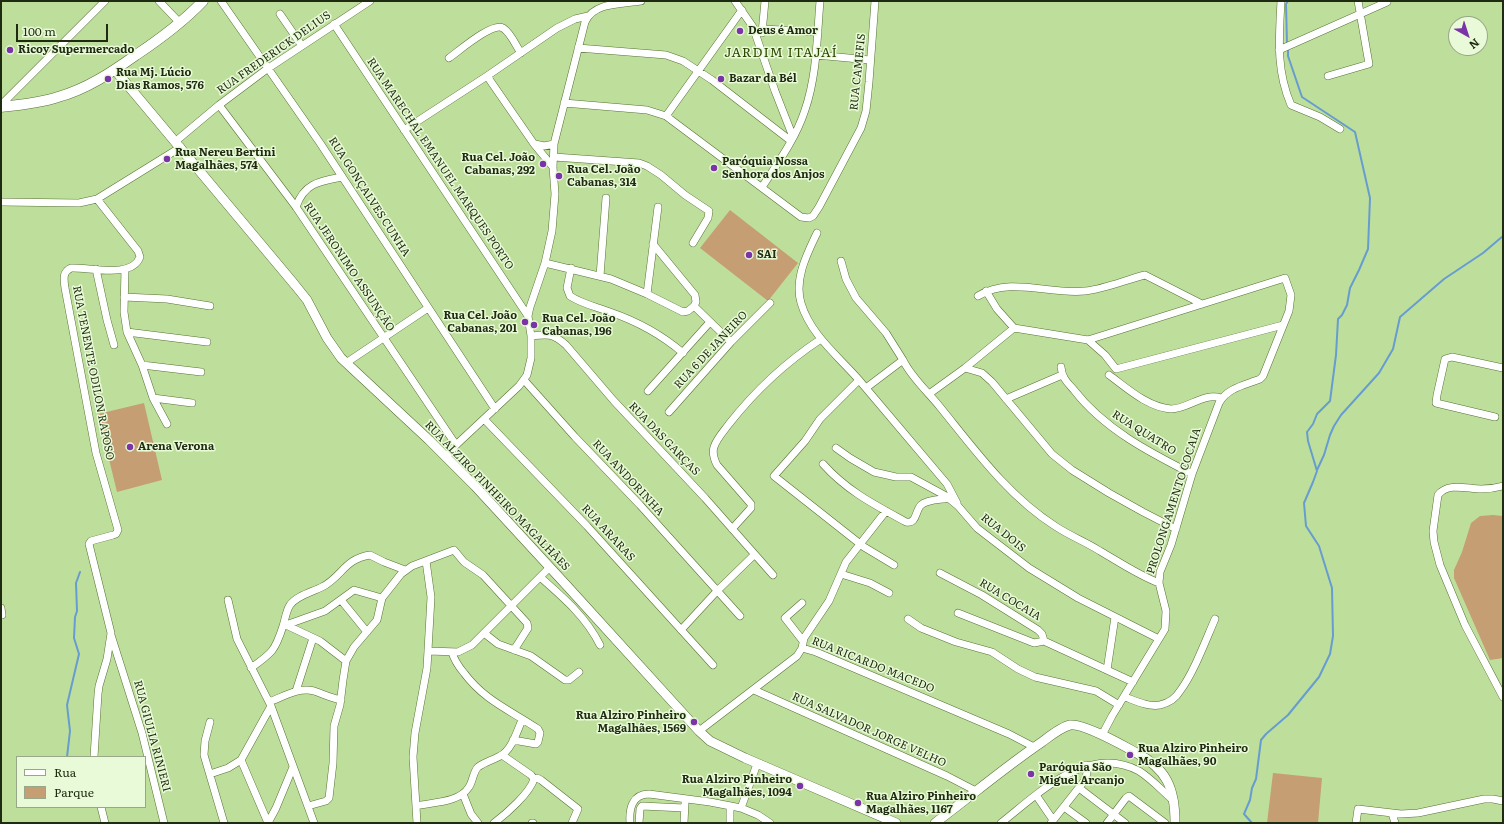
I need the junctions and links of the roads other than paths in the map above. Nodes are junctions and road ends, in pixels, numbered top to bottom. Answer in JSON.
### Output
{"nodes":[{"id":1,"x":105,"y":1,"type":"edge"},
{"id":2,"x":159,"y":1,"type":"edge"},
{"id":3,"x":203,"y":1,"type":"edge"},
{"id":4,"x":221,"y":1,"type":"edge"},
{"id":5,"x":370,"y":1,"type":"edge"},
{"id":6,"x":641,"y":1,"type":"edge"},
{"id":7,"x":735,"y":1,"type":"edge"},
{"id":8,"x":765,"y":1,"type":"edge"},
{"id":9,"x":820,"y":1,"type":"edge"},
{"id":10,"x":876,"y":1,"type":"edge"},
{"id":11,"x":1281,"y":1,"type":"edge"},
{"id":12,"x":1358,"y":1,"type":"edge"},
{"id":13,"x":1387,"y":2,"type":"dead end"},
{"id":14,"x":742,"y":10,"type":"junction"},
{"id":15,"x":1360,"y":13,"type":"junction"},
{"id":16,"x":280,"y":14,"type":"dead end"},
{"id":17,"x":588,"y":16,"type":"junction"},
{"id":18,"x":180,"y":23,"type":"junction"},
{"id":19,"x":334,"y":24,"type":"junction"},
{"id":20,"x":763,"y":29,"type":"junction"},
{"id":21,"x":818,"y":32,"type":"junction"},
{"id":22,"x":759,"y":43,"type":"junction"},
{"id":23,"x":302,"y":46,"type":"junction"},
{"id":24,"x":578,"y":48,"type":"junction"},
{"id":25,"x":1281,"y":49,"type":"junction"},
{"id":26,"x":521,"y":53,"type":"junction"},
{"id":27,"x":816,"y":55,"type":"junction"},
{"id":28,"x":449,"y":58,"type":"dead end"},
{"id":29,"x":870,"y":60,"type":"junction"},
{"id":30,"x":267,"y":69,"type":"junction"},
{"id":31,"x":115,"y":70,"type":"junction"},
{"id":32,"x":698,"y":70,"type":"junction"},
{"id":33,"x":488,"y":76,"type":"junction"},
{"id":34,"x":1328,"y":76,"type":"dead end"},
{"id":35,"x":564,"y":103,"type":"junction"},
{"id":36,"x":219,"y":105,"type":"junction"},
{"id":37,"x":1,"y":106,"type":"edge"},
{"id":38,"x":666,"y":116,"type":"junction"},
{"id":39,"x":1340,"y":129,"type":"dead end"},
{"id":40,"x":404,"y":130,"type":"junction"},
{"id":41,"x":792,"y":139,"type":"junction"},
{"id":42,"x":178,"y":144,"type":"junction"},
{"id":43,"x":534,"y":144,"type":"junction"},
{"id":44,"x":554,"y":144,"type":"junction"},
{"id":45,"x":554,"y":157,"type":"junction"},
{"id":46,"x":553,"y":167,"type":"junction"},
{"id":47,"x":342,"y":177,"type":"junction"},
{"id":48,"x":762,"y":187,"type":"junction"},
{"id":49,"x":606,"y":198,"type":"dead end"},
{"id":50,"x":97,"y":199,"type":"junction"},
{"id":51,"x":1,"y":202,"type":"edge"},
{"id":52,"x":296,"y":207,"type":"junction"},
{"id":53,"x":658,"y":207,"type":"dead end"},
{"id":54,"x":817,"y":233,"type":"dead end"},
{"id":55,"x":693,"y":243,"type":"dead end"},
{"id":56,"x":653,"y":244,"type":"junction"},
{"id":57,"x":841,"y":260,"type":"dead end"},
{"id":58,"x":545,"y":263,"type":"junction"},
{"id":59,"x":571,"y":268,"type":"junction"},
{"id":60,"x":96,"y":269,"type":"junction"},
{"id":61,"x":125,"y":269,"type":"junction"},
{"id":62,"x":600,"y":276,"type":"junction"},
{"id":63,"x":986,"y":291,"type":"junction"},
{"id":64,"x":647,"y":294,"type":"junction"},
{"id":65,"x":978,"y":296,"type":"dead end"},
{"id":66,"x":124,"y":297,"type":"junction"},
{"id":67,"x":770,"y":303,"type":"dead end"},
{"id":68,"x":1202,"y":304,"type":"junction"},
{"id":69,"x":210,"y":306,"type":"dead end"},
{"id":70,"x":694,"y":306,"type":"junction"},
{"id":71,"x":428,"y":308,"type":"junction"},
{"id":72,"x":528,"y":316,"type":"junction"},
{"id":73,"x":710,"y":322,"type":"junction"},
{"id":74,"x":1283,"y":325,"type":"junction"},
{"id":75,"x":1014,"y":328,"type":"junction"},
{"id":76,"x":127,"y":332,"type":"junction"},
{"id":77,"x":531,"y":336,"type":"junction"},
{"id":78,"x":383,"y":337,"type":"junction"},
{"id":79,"x":821,"y":339,"type":"junction"},
{"id":80,"x":1088,"y":340,"type":"junction"},
{"id":81,"x":207,"y":342,"type":"dead end"},
{"id":82,"x":731,"y":342,"type":"junction"},
{"id":83,"x":114,"y":345,"type":"dead end"},
{"id":84,"x":683,"y":353,"type":"junction"},
{"id":85,"x":903,"y":360,"type":"junction"},
{"id":86,"x":346,"y":363,"type":"junction"},
{"id":87,"x":142,"y":365,"type":"junction"},
{"id":88,"x":1061,"y":367,"type":"dead end"},
{"id":89,"x":965,"y":368,"type":"junction"},
{"id":90,"x":1503,"y":368,"type":"edge"},
{"id":91,"x":201,"y":372,"type":"dead end"},
{"id":92,"x":1062,"y":375,"type":"junction"},
{"id":93,"x":1109,"y":375,"type":"dead end"},
{"id":94,"x":524,"y":380,"type":"junction"},
{"id":95,"x":859,"y":380,"type":"junction"},
{"id":96,"x":866,"y":388,"type":"junction"},
{"id":97,"x":648,"y":391,"type":"dead end"},
{"id":98,"x":929,"y":394,"type":"junction"},
{"id":99,"x":153,"y":398,"type":"junction"},
{"id":100,"x":1221,"y":398,"type":"junction"},
{"id":101,"x":1006,"y":399,"type":"junction"},
{"id":102,"x":192,"y":403,"type":"dead end"},
{"id":103,"x":495,"y":409,"type":"junction"},
{"id":104,"x":669,"y":412,"type":"dead end"},
{"id":105,"x":1495,"y":417,"type":"dead end"},
{"id":106,"x":484,"y":419,"type":"junction"},
{"id":107,"x":167,"y":424,"type":"dead end"},
{"id":108,"x":456,"y":444,"type":"junction"},
{"id":109,"x":836,"y":448,"type":"dead end"},
{"id":110,"x":446,"y":457,"type":"junction"},
{"id":111,"x":823,"y":464,"type":"dead end"},
{"id":112,"x":1192,"y":474,"type":"junction"},
{"id":113,"x":1503,"y":486,"type":"edge"},
{"id":114,"x":949,"y":498,"type":"junction"},
{"id":115,"x":958,"y":506,"type":"junction"},
{"id":116,"x":886,"y":511,"type":"junction"},
{"id":117,"x":732,"y":528,"type":"junction"},
{"id":118,"x":1176,"y":529,"type":"junction"},
{"id":119,"x":91,"y":542,"type":"joint"},
{"id":120,"x":860,"y":544,"type":"junction"},
{"id":121,"x":754,"y":554,"type":"junction"},
{"id":122,"x":426,"y":561,"type":"junction"},
{"id":123,"x":894,"y":565,"type":"dead end"},
{"id":124,"x":550,"y":567,"type":"junction"},
{"id":125,"x":405,"y":570,"type":"junction"},
{"id":126,"x":940,"y":573,"type":"dead end"},
{"id":127,"x":841,"y":574,"type":"junction"},
{"id":128,"x":773,"y":576,"type":"dead end"},
{"id":129,"x":540,"y":577,"type":"junction"},
{"id":130,"x":1159,"y":583,"type":"junction"},
{"id":131,"x":716,"y":591,"type":"junction"},
{"id":132,"x":889,"y":593,"type":"dead end"},
{"id":133,"x":382,"y":598,"type":"junction"},
{"id":134,"x":228,"y":600,"type":"dead end"},
{"id":135,"x":341,"y":600,"type":"junction"},
{"id":136,"x":802,"y":603,"type":"dead end"},
{"id":137,"x":511,"y":606,"type":"junction"},
{"id":138,"x":958,"y":613,"type":"dead end"},
{"id":139,"x":740,"y":616,"type":"dead end"},
{"id":140,"x":1115,"y":617,"type":"junction"},
{"id":141,"x":908,"y":619,"type":"dead end"},
{"id":142,"x":1215,"y":619,"type":"dead end"},
{"id":143,"x":284,"y":626,"type":"junction"},
{"id":144,"x":681,"y":630,"type":"junction"},
{"id":145,"x":367,"y":632,"type":"junction"},
{"id":146,"x":111,"y":633,"type":"junction"},
{"id":147,"x":484,"y":633,"type":"junction"},
{"id":148,"x":313,"y":638,"type":"junction"},
{"id":149,"x":1159,"y":639,"type":"junction"},
{"id":150,"x":1044,"y":641,"type":"junction"},
{"id":151,"x":600,"y":645,"type":"dead end"},
{"id":152,"x":802,"y":645,"type":"junction"},
{"id":153,"x":116,"y":650,"type":"junction"},
{"id":154,"x":514,"y":650,"type":"junction"},
{"id":155,"x":428,"y":651,"type":"junction"},
{"id":156,"x":108,"y":652,"type":"junction"},
{"id":157,"x":452,"y":652,"type":"junction"},
{"id":158,"x":346,"y":661,"type":"junction"},
{"id":159,"x":713,"y":665,"type":"dead end"},
{"id":160,"x":251,"y":668,"type":"junction"},
{"id":161,"x":1106,"y":670,"type":"junction"},
{"id":162,"x":580,"y":672,"type":"dead end"},
{"id":163,"x":1133,"y":682,"type":"junction"},
{"id":164,"x":754,"y":690,"type":"junction"},
{"id":165,"x":296,"y":691,"type":"junction"},
{"id":166,"x":1125,"y":696,"type":"junction"},
{"id":167,"x":1503,"y":697,"type":"edge"},
{"id":168,"x":341,"y":700,"type":"junction"},
{"id":169,"x":270,"y":704,"type":"junction"},
{"id":170,"x":1119,"y":705,"type":"junction"},
{"id":171,"x":522,"y":720,"type":"junction"},
{"id":172,"x":210,"y":722,"type":"dead end"},
{"id":173,"x":699,"y":731,"type":"junction"},
{"id":174,"x":1102,"y":735,"type":"junction"},
{"id":175,"x":513,"y":740,"type":"junction"},
{"id":176,"x":1034,"y":747,"type":"junction"},
{"id":177,"x":502,"y":755,"type":"junction"},
{"id":178,"x":94,"y":756,"type":"edge"},
{"id":179,"x":241,"y":760,"type":"junction"},
{"id":180,"x":757,"y":764,"type":"junction"},
{"id":181,"x":1086,"y":765,"type":"junction"},
{"id":182,"x":293,"y":767,"type":"junction"},
{"id":183,"x":210,"y":774,"type":"junction"},
{"id":184,"x":534,"y":779,"type":"junction"},
{"id":185,"x":1079,"y":788,"type":"junction"},
{"id":186,"x":976,"y":791,"type":"junction"},
{"id":187,"x":463,"y":794,"type":"junction"},
{"id":188,"x":1036,"y":795,"type":"junction"},
{"id":189,"x":1503,"y":796,"type":"edge"},
{"id":190,"x":1493,"y":799,"type":"junction"},
{"id":191,"x":685,"y":800,"type":"junction"},
{"id":192,"x":1174,"y":801,"type":"junction"},
{"id":193,"x":1503,"y":802,"type":"edge"},
{"id":194,"x":308,"y":806,"type":"junction"},
{"id":195,"x":416,"y":806,"type":"junction"},
{"id":196,"x":730,"y":807,"type":"junction"},
{"id":197,"x":1064,"y":807,"type":"junction"},
{"id":198,"x":101,"y":808,"type":"edge"},
{"id":199,"x":684,"y":808,"type":"junction"},
{"id":200,"x":741,"y":808,"type":"junction"},
{"id":201,"x":1175,"y":812,"type":"junction"},
{"id":202,"x":1392,"y":813,"type":"junction"},
{"id":203,"x":1114,"y":814,"type":"junction"},
{"id":204,"x":1052,"y":822,"type":"edge"},
{"id":205,"x":105,"y":823,"type":"edge"},
{"id":206,"x":164,"y":823,"type":"edge"},
{"id":207,"x":224,"y":823,"type":"edge"},
{"id":208,"x":268,"y":823,"type":"edge"},
{"id":209,"x":314,"y":823,"type":"edge"},
{"id":210,"x":417,"y":823,"type":"edge"},
{"id":211,"x":478,"y":823,"type":"edge"},
{"id":212,"x":494,"y":823,"type":"edge"},
{"id":213,"x":572,"y":823,"type":"edge"},
{"id":214,"x":630,"y":823,"type":"edge"},
{"id":215,"x":640,"y":823,"type":"edge"},
{"id":216,"x":684,"y":823,"type":"edge"},
{"id":217,"x":730,"y":823,"type":"edge"},
{"id":218,"x":770,"y":823,"type":"edge"},
{"id":219,"x":896,"y":823,"type":"edge"},
{"id":220,"x":935,"y":823,"type":"edge"},
{"id":221,"x":1001,"y":823,"type":"edge"},
{"id":222,"x":1086,"y":823,"type":"edge"},
{"id":223,"x":1107,"y":823,"type":"edge"},
{"id":224,"x":1125,"y":823,"type":"edge"},
{"id":225,"x":1165,"y":823,"type":"edge"},
{"id":226,"x":1175,"y":823,"type":"edge"},
{"id":227,"x":1356,"y":823,"type":"edge"},
{"id":228,"x":1395,"y":823,"type":"edge"}],
"edges":[{"from":1,"to":37,"type":"street"},
{"from":2,"to":18,"type":"street"},
{"from":3,"to":18,"type":"main road"},
{"from":4,"to":30,"type":"street","name":"RUA GONÇALVES CUNHA"},
{"from":5,"to":19,"type":"street","name":"RUA FREDERICK DELIUS"},
{"from":6,"to":17,"type":"street"},
{"from":7,"to":14,"type":"street"},
{"from":8,"to":20,"type":"street"},
{"from":9,"to":21,"type":"street"},
{"from":10,"to":29,"type":"street","name":"RUA CAMEFIS"},
{"from":11,"to":25,"type":"street"},
{"from":12,"to":15,"type":"street"},
{"from":13,"to":15,"type":"street"},
{"from":14,"to":22,"type":"street"},
{"from":14,"to":32,"type":"street"},
{"from":15,"to":25,"type":"street"},
{"from":15,"to":34,"type":"street"},
{"from":16,"to":23,"type":"street"},
{"from":17,"to":24,"type":"street"},
{"from":17,"to":26,"type":"street"},
{"from":18,"to":31,"type":"main road"},
{"from":19,"to":23,"type":"street","name":"RUA FREDERICK DELIUS"},
{"from":19,"to":40,"type":"street","name":"RUA MARECHAL EMANUEL MARQUES PORTO"},
{"from":20,"to":21,"type":"street"},
{"from":20,"to":22,"type":"street"},
{"from":21,"to":27,"type":"street"},
{"from":22,"to":41,"type":"street"},
{"from":23,"to":30,"type":"street","name":"RUA FREDERICK DELIUS"},
{"from":24,"to":32,"type":"street"},
{"from":24,"to":35,"type":"street"},
{"from":25,"to":39,"type":"street"},
{"from":26,"to":28,"type":"street"},
{"from":26,"to":33,"type":"street"},
{"from":27,"to":29,"type":"street"},
{"from":27,"to":41,"type":"street"},
{"from":29,"to":48,"type":"street","name":"RUA CAMEFIS"},
{"from":30,"to":36,"type":"street","name":"RUA FREDERICK DELIUS"},
{"from":30,"to":47,"type":"street","name":"RUA GONÇALVES CUNHA"},
{"from":31,"to":37,"type":"main road"},
{"from":31,"to":42,"type":"street","name":"RUA ALZIRO PINHEIRO MAGALHÃES"},
{"from":32,"to":38,"type":"street"},
{"from":32,"to":41,"type":"street"},
{"from":33,"to":40,"type":"street"},
{"from":33,"to":43,"type":"street"},
{"from":35,"to":38,"type":"street"},
{"from":35,"to":44,"type":"street"},
{"from":36,"to":42,"type":"street","name":"RUA FREDERICK DELIUS"},
{"from":36,"to":52,"type":"street","name":"RUA JERONIMO ASSUNÇÃO"},
{"from":38,"to":48,"type":"street"},
{"from":40,"to":72,"type":"street","name":"RUA MARECHAL EMANUEL MARQUES PORTO"},
{"from":41,"to":48,"type":"street"},
{"from":42,"to":50,"type":"street","name":"RUA FREDERICK DELIUS"},
{"from":42,"to":86,"type":"street","name":"RUA ALZIRO PINHEIRO MAGALHÃES"},
{"from":43,"to":44,"type":"street"},
{"from":43,"to":46,"type":"street"},
{"from":44,"to":45,"type":"street"},
{"from":45,"to":46,"type":"street"},
{"from":45,"to":55,"type":"street"},
{"from":46,"to":58,"type":"street"},
{"from":47,"to":52,"type":"street"},
{"from":47,"to":71,"type":"street","name":"RUA GONÇALVES CUNHA"},
{"from":49,"to":62,"type":"street"},
{"from":50,"to":51,"type":"street"},
{"from":50,"to":61,"type":"street"},
{"from":52,"to":78,"type":"street","name":"RUA JERONIMO ASSUNÇÃO"},
{"from":53,"to":56,"type":"street"},
{"from":54,"to":79,"type":"street"},
{"from":56,"to":64,"type":"street"},
{"from":56,"to":70,"type":"street"},
{"from":57,"to":85,"type":"street"},
{"from":58,"to":59,"type":"street"},
{"from":58,"to":72,"type":"street"},
{"from":59,"to":62,"type":"street"},
{"from":59,"to":84,"type":"street"},
{"from":60,"to":61,"type":"street","name":"RUA TENENTE ODILON RAPOSO"},
{"from":60,"to":83,"type":"street"},
{"from":60,"to":119,"type":"street","name":"RUA TENENTE ODILON RAPOSO"},
{"from":61,"to":66,"type":"street"},
{"from":62,"to":64,"type":"street"},
{"from":63,"to":65,"type":"street"},
{"from":63,"to":68,"type":"street"},
{"from":63,"to":75,"type":"street"},
{"from":64,"to":70,"type":"street"},
{"from":66,"to":69,"type":"street"},
{"from":66,"to":76,"type":"street"},
{"from":67,"to":82,"type":"street","name":"RUA 6 DE JANEIRO"},
{"from":68,"to":74,"type":"street"},
{"from":68,"to":80,"type":"street"},
{"from":70,"to":73,"type":"street"},
{"from":71,"to":78,"type":"street"},
{"from":71,"to":103,"type":"street","name":"RUA GONÇALVES CUNHA"},
{"from":72,"to":77,"type":"street"},
{"from":73,"to":82,"type":"street"},
{"from":73,"to":84,"type":"street"},
{"from":74,"to":80,"type":"street"},
{"from":74,"to":100,"type":"street"},
{"from":75,"to":80,"type":"street"},
{"from":75,"to":89,"type":"street"},
{"from":76,"to":81,"type":"street"},
{"from":76,"to":87,"type":"street"},
{"from":77,"to":94,"type":"street"},
{"from":77,"to":117,"type":"street","name":"RUA DAS GARÇAS"},
{"from":78,"to":86,"type":"street"},
{"from":78,"to":108,"type":"street","name":"RUA JERONIMO ASSUNÇÃO"},
{"from":79,"to":95,"type":"street"},
{"from":79,"to":117,"type":"street"},
{"from":82,"to":104,"type":"street","name":"RUA 6 DE JANEIRO"},
{"from":84,"to":97,"type":"street"},
{"from":85,"to":96,"type":"street"},
{"from":85,"to":98,"type":"street"},
{"from":86,"to":110,"type":"street","name":"RUA ALZIRO PINHEIRO MAGALHÃES"},
{"from":87,"to":91,"type":"street"},
{"from":87,"to":99,"type":"street"},
{"from":88,"to":92,"type":"street"},
{"from":89,"to":98,"type":"street"},
{"from":89,"to":101,"type":"street"},
{"from":90,"to":105,"type":"street"},
{"from":92,"to":101,"type":"street"},
{"from":92,"to":112,"type":"street","name":"RUA QUATRO"},
{"from":93,"to":100,"type":"street"},
{"from":94,"to":103,"type":"street"},
{"from":94,"to":131,"type":"street","name":"RUA ANDORINHA"},
{"from":95,"to":96,"type":"street"},
{"from":95,"to":120,"type":"street"},
{"from":96,"to":115,"type":"street"},
{"from":98,"to":130,"type":"street"},
{"from":99,"to":102,"type":"street"},
{"from":99,"to":107,"type":"street"},
{"from":100,"to":112,"type":"street","name":"PROLONGAMENTO COCAIA"},
{"from":101,"to":118,"type":"street"},
{"from":103,"to":106,"type":"street"},
{"from":106,"to":108,"type":"street"},
{"from":106,"to":144,"type":"street","name":"RUA ARARAS"},
{"from":108,"to":110,"type":"street"},
{"from":109,"to":114,"type":"street","name":"RUA DOIS"},
{"from":110,"to":124,"type":"street","name":"RUA ALZIRO PINHEIRO MAGALHÃES"},
{"from":111,"to":116,"type":"street"},
{"from":112,"to":118,"type":"street","name":"PROLONGAMENTO COCAIA"},
{"from":113,"to":167,"type":"street"},
{"from":114,"to":115,"type":"street","name":"RUA DOIS"},
{"from":114,"to":116,"type":"street"},
{"from":115,"to":140,"type":"street","name":"RUA DOIS"},
{"from":116,"to":120,"type":"street"},
{"from":117,"to":121,"type":"street","name":"RUA DAS GARÇAS"},
{"from":118,"to":130,"type":"street","name":"PROLONGAMENTO COCAIA"},
{"from":119,"to":146,"type":"street","name":"RUA GIULIA RINIERI"},
{"from":120,"to":123,"type":"street"},
{"from":120,"to":127,"type":"street"},
{"from":121,"to":128,"type":"street","name":"RUA DAS GARÇAS"},
{"from":121,"to":131,"type":"street"},
{"from":122,"to":125,"type":"street"},
{"from":122,"to":137,"type":"street"},
{"from":122,"to":155,"type":"street"},
{"from":124,"to":129,"type":"street"},
{"from":124,"to":173,"type":"street","name":"RUA ALZIRO PINHEIRO MAGALHÃES"},
{"from":125,"to":133,"type":"street"},
{"from":125,"to":143,"type":"street"},
{"from":126,"to":150,"type":"street","name":"RUA COCAIA"},
{"from":127,"to":132,"type":"street"},
{"from":127,"to":152,"type":"street"},
{"from":129,"to":137,"type":"street"},
{"from":129,"to":151,"type":"street"},
{"from":130,"to":149,"type":"street","name":"PROLONGAMENTO COCAIA"},
{"from":131,"to":139,"type":"street","name":"RUA ANDORINHA"},
{"from":131,"to":144,"type":"street"},
{"from":133,"to":135,"type":"street"},
{"from":133,"to":145,"type":"street"},
{"from":134,"to":160,"type":"street"},
{"from":135,"to":143,"type":"street"},
{"from":135,"to":145,"type":"street"},
{"from":136,"to":152,"type":"street"},
{"from":137,"to":147,"type":"street"},
{"from":137,"to":154,"type":"street"},
{"from":138,"to":150,"type":"street"},
{"from":140,"to":149,"type":"street","name":"RUA DOIS"},
{"from":140,"to":161,"type":"street"},
{"from":141,"to":170,"type":"street"},
{"from":142,"to":166,"type":"street"},
{"from":143,"to":148,"type":"street"},
{"from":143,"to":160,"type":"street"},
{"from":144,"to":159,"type":"street","name":"RUA ARARAS"},
{"from":145,"to":158,"type":"street"},
{"from":146,"to":153,"type":"street","name":"RUA GIULIA RINIERI"},
{"from":146,"to":156,"type":"street"},
{"from":147,"to":154,"type":"street"},
{"from":147,"to":157,"type":"street"},
{"from":148,"to":158,"type":"street"},
{"from":148,"to":165,"type":"street"},
{"from":149,"to":163,"type":"street","name":"PROLONGAMENTO COCAIA"},
{"from":150,"to":161,"type":"street","name":"RUA COCAIA"},
{"from":152,"to":164,"type":"street","name":"RUA RICARDO MACEDO"},
{"from":152,"to":176,"type":"street","name":"RUA RICARDO MACEDO"},
{"from":153,"to":156,"type":"street"},
{"from":153,"to":206,"type":"street","name":"RUA GIULIA RINIERI"},
{"from":154,"to":162,"type":"street"},
{"from":155,"to":157,"type":"street"},
{"from":155,"to":195,"type":"street"},
{"from":156,"to":178,"type":"street"},
{"from":157,"to":171,"type":"street"},
{"from":158,"to":168,"type":"street"},
{"from":160,"to":169,"type":"street"},
{"from":161,"to":163,"type":"street","name":"RUA COCAIA"},
{"from":163,"to":166,"type":"street","name":"PROLONGAMENTO COCAIA"},
{"from":164,"to":173,"type":"street","name":"RUA RICARDO MACEDO"},
{"from":164,"to":186,"type":"street","name":"RUA SALVADOR JORGE VELHO"},
{"from":165,"to":168,"type":"street"},
{"from":165,"to":169,"type":"street"},
{"from":166,"to":170,"type":"street","name":"PROLONGAMENTO COCAIA"},
{"from":168,"to":194,"type":"street"},
{"from":169,"to":179,"type":"street"},
{"from":169,"to":182,"type":"street"},
{"from":170,"to":174,"type":"street","name":"PROLONGAMENTO COCAIA"},
{"from":171,"to":175,"type":"street"},
{"from":171,"to":175,"type":"street"},
{"from":172,"to":183,"type":"street"},
{"from":173,"to":180,"type":"street","name":"RUA ALZIRO PINHEIRO MAGALHÃES"},
{"from":174,"to":176,"type":"street"},
{"from":174,"to":192,"type":"street"},
{"from":175,"to":177,"type":"street"},
{"from":176,"to":186,"type":"street"},
{"from":177,"to":184,"type":"street"},
{"from":177,"to":187,"type":"street"},
{"from":179,"to":183,"type":"street"},
{"from":179,"to":208,"type":"street"},
{"from":180,"to":200,"type":"street"},
{"from":180,"to":219,"type":"street","name":"RUA ALZIRO PINHEIRO MAGALHÃES"},
{"from":181,"to":185,"type":"street"},
{"from":181,"to":188,"type":"street"},
{"from":181,"to":192,"type":"street"},
{"from":182,"to":194,"type":"street"},
{"from":182,"to":208,"type":"street"},
{"from":183,"to":207,"type":"street"},
{"from":184,"to":212,"type":"street"},
{"from":184,"to":213,"type":"street"},
{"from":185,"to":197,"type":"street"},
{"from":185,"to":203,"type":"street"},
{"from":186,"to":220,"type":"street"},
{"from":187,"to":195,"type":"street"},
{"from":187,"to":211,"type":"street"},
{"from":188,"to":204,"type":"street"},
{"from":188,"to":221,"type":"street"},
{"from":189,"to":190,"type":"street"},
{"from":190,"to":193,"type":"street"},
{"from":190,"to":202,"type":"street"},
{"from":191,"to":196,"type":"street"},
{"from":191,"to":199,"type":"street"},
{"from":191,"to":214,"type":"street"},
{"from":192,"to":201,"type":"street"},
{"from":194,"to":209,"type":"street"},
{"from":195,"to":210,"type":"street"},
{"from":196,"to":200,"type":"street"},
{"from":196,"to":217,"type":"street"},
{"from":197,"to":204,"type":"street"},
{"from":197,"to":222,"type":"street"},
{"from":198,"to":205,"type":"street"},
{"from":199,"to":215,"type":"street"},
{"from":199,"to":216,"type":"street"},
{"from":200,"to":218,"type":"street"},
{"from":201,"to":225,"type":"street"},
{"from":201,"to":226,"type":"street"},
{"from":202,"to":227,"type":"street"},
{"from":202,"to":228,"type":"street"},
{"from":203,"to":223,"type":"street"},
{"from":203,"to":224,"type":"street"},
{"from":203,"to":225,"type":"street"}]}
